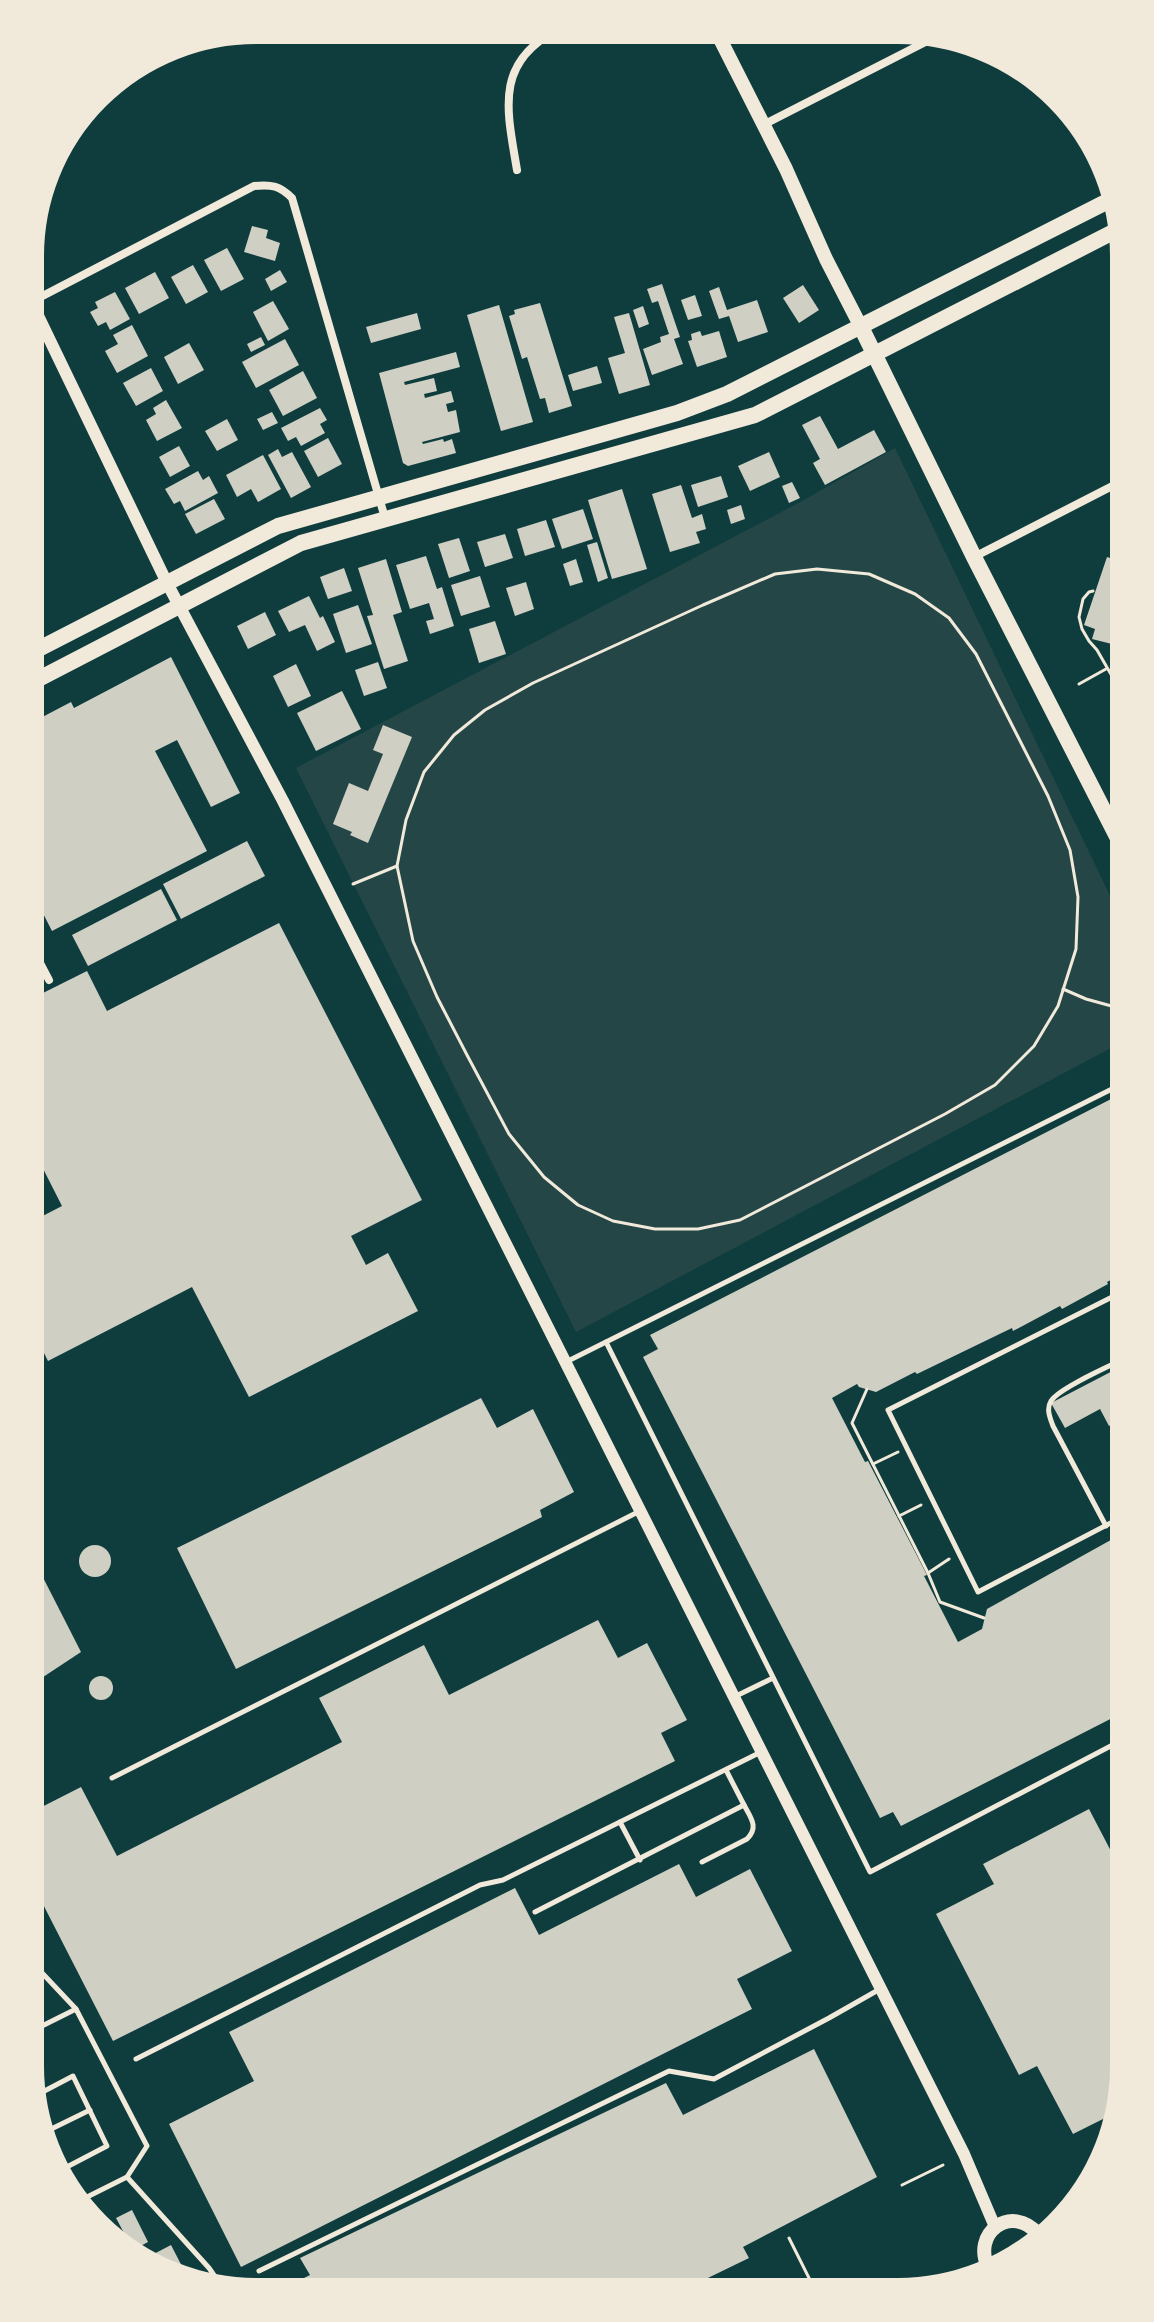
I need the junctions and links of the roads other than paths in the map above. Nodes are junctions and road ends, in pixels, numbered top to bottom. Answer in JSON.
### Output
{"nodes":[{"id":1,"x":536,"y":42,"type":"edge"},
{"id":2,"x":722,"y":42,"type":"edge"},
{"id":3,"x":922,"y":43,"type":"edge"},
{"id":4,"x":763,"y":125,"type":"junction"},
{"id":5,"x":517,"y":170,"type":"dead end"},
{"id":6,"x":1105,"y":202,"type":"edge"},
{"id":7,"x":1110,"y":233,"type":"edge"},
{"id":8,"x":42,"y":295,"type":"edge"},
{"id":9,"x":42,"y":324,"type":"edge"},
{"id":10,"x":861,"y":327,"type":"junction"},
{"id":11,"x":875,"y":355,"type":"junction"},
{"id":12,"x":677,"y":413,"type":"junction"},
{"id":13,"x":682,"y":436,"type":"junction"},
{"id":14,"x":1112,"y":486,"type":"edge"},
{"id":15,"x":379,"y":497,"type":"junction"},
{"id":16,"x":385,"y":519,"type":"junction"},
{"id":17,"x":974,"y":557,"type":"junction"},
{"id":18,"x":167,"y":583,"type":"junction"},
{"id":19,"x":180,"y":607,"type":"junction"},
{"id":20,"x":42,"y":647,"type":"edge"},
{"id":21,"x":42,"y":677,"type":"edge"},
{"id":22,"x":1099,"y":804,"type":"junction"},
{"id":23,"x":1112,"y":828,"type":"edge"},
{"id":24,"x":1112,"y":833,"type":"edge"},
{"id":25,"x":42,"y":967,"type":"edge"},
{"id":26,"x":49,"y":980,"type":"dead end"},
{"id":27,"x":1112,"y":1089,"type":"edge"},
{"id":28,"x":1112,"y":1297,"type":"edge"},
{"id":29,"x":606,"y":1342,"type":"junction"},
{"id":30,"x":566,"y":1362,"type":"junction"},
{"id":31,"x":1112,"y":1365,"type":"edge"},
{"id":32,"x":640,"y":1511,"type":"junction"},
{"id":33,"x":1112,"y":1523,"type":"edge"},
{"id":34,"x":1106,"y":1526,"type":"junction"},
{"id":35,"x":773,"y":1678,"type":"junction"},
{"id":36,"x":734,"y":1697,"type":"junction"},
{"id":37,"x":1112,"y":1745,"type":"edge"},
{"id":38,"x":762,"y":1752,"type":"junction"},
{"id":39,"x":726,"y":1770,"type":"junction"},
{"id":40,"x":112,"y":1778,"type":"dead end"},
{"id":41,"x":744,"y":1805,"type":"junction"},
{"id":42,"x":620,"y":1822,"type":"junction"},
{"id":43,"x":640,"y":1860,"type":"junction"},
{"id":44,"x":702,"y":1862,"type":"dead end"},
{"id":45,"x":535,"y":1912,"type":"dead end"},
{"id":46,"x":42,"y":1973,"type":"edge"},
{"id":47,"x":881,"y":1988,"type":"junction"},
{"id":48,"x":76,"y":2009,"type":"junction"},
{"id":49,"x":42,"y":2026,"type":"edge"},
{"id":50,"x":136,"y":2059,"type":"dead end"},
{"id":51,"x":44,"y":2091,"type":"edge"},
{"id":52,"x":90,"y":2110,"type":"junction"},
{"id":53,"x":51,"y":2129,"type":"edge"},
{"id":54,"x":67,"y":2167,"type":"edge"},
{"id":55,"x":127,"y":2177,"type":"junction"},
{"id":56,"x":87,"y":2197,"type":"edge"},
{"id":57,"x":995,"y":2227,"type":"junction"},
{"id":58,"x":1034,"y":2231,"type":"edge"},
{"id":59,"x":986,"y":2261,"type":"edge"},
{"id":60,"x":259,"y":2271,"type":"dead end"},
{"id":61,"x":214,"y":2275,"type":"edge"}],
"edges":[{"from":1,"to":5,"type":"street"},
{"from":2,"to":4,"type":"main road"},
{"from":3,"to":4,"type":"street"},
{"from":4,"to":10,"type":"main road"},
{"from":6,"to":10,"type":"main road"},
{"from":7,"to":11,"type":"main road"},
{"from":8,"to":15,"type":"street"},
{"from":9,"to":18,"type":"street"},
{"from":10,"to":11,"type":"main road"},
{"from":10,"to":12,"type":"main road"},
{"from":11,"to":13,"type":"main road"},
{"from":11,"to":17,"type":"main road"},
{"from":12,"to":13,"type":"main road"},
{"from":12,"to":15,"type":"main road"},
{"from":13,"to":16,"type":"main road"},
{"from":14,"to":17,"type":"street"},
{"from":15,"to":16,"type":"street"},
{"from":15,"to":18,"type":"main road"},
{"from":16,"to":19,"type":"main road"},
{"from":17,"to":22,"type":"main road"},
{"from":18,"to":19,"type":"street"},
{"from":18,"to":20,"type":"main road"},
{"from":19,"to":21,"type":"main road"},
{"from":19,"to":30,"type":"street"},
{"from":22,"to":23,"type":"main road"},
{"from":22,"to":24,"type":"main road"},
{"from":25,"to":26,"type":"street"},
{"from":27,"to":29,"type":"lane"},
{"from":28,"to":34,"type":"lane"},
{"from":29,"to":30,"type":"lane"},
{"from":29,"to":35,"type":"lane"},
{"from":30,"to":32,"type":"street"},
{"from":31,"to":34,"type":"lane"},
{"from":32,"to":36,"type":"street"},
{"from":32,"to":40,"type":"lane"},
{"from":33,"to":34,"type":"lane"},
{"from":35,"to":36,"type":"lane"},
{"from":35,"to":37,"type":"lane"},
{"from":36,"to":38,"type":"street"},
{"from":38,"to":39,"type":"lane"},
{"from":38,"to":47,"type":"street"},
{"from":39,"to":41,"type":"lane"},
{"from":39,"to":42,"type":"lane"},
{"from":41,"to":43,"type":"lane"},
{"from":41,"to":44,"type":"lane"},
{"from":42,"to":43,"type":"lane"},
{"from":42,"to":50,"type":"lane"},
{"from":43,"to":45,"type":"lane"},
{"from":46,"to":48,"type":"lane"},
{"from":47,"to":57,"type":"street"},
{"from":47,"to":60,"type":"lane"},
{"from":48,"to":49,"type":"lane"},
{"from":48,"to":55,"type":"lane"},
{"from":51,"to":52,"type":"lane"},
{"from":52,"to":53,"type":"lane"},
{"from":52,"to":54,"type":"lane"},
{"from":55,"to":56,"type":"lane"},
{"from":55,"to":61,"type":"lane"},
{"from":57,"to":58,"type":"main road"},
{"from":57,"to":59,"type":"main road"}]}
